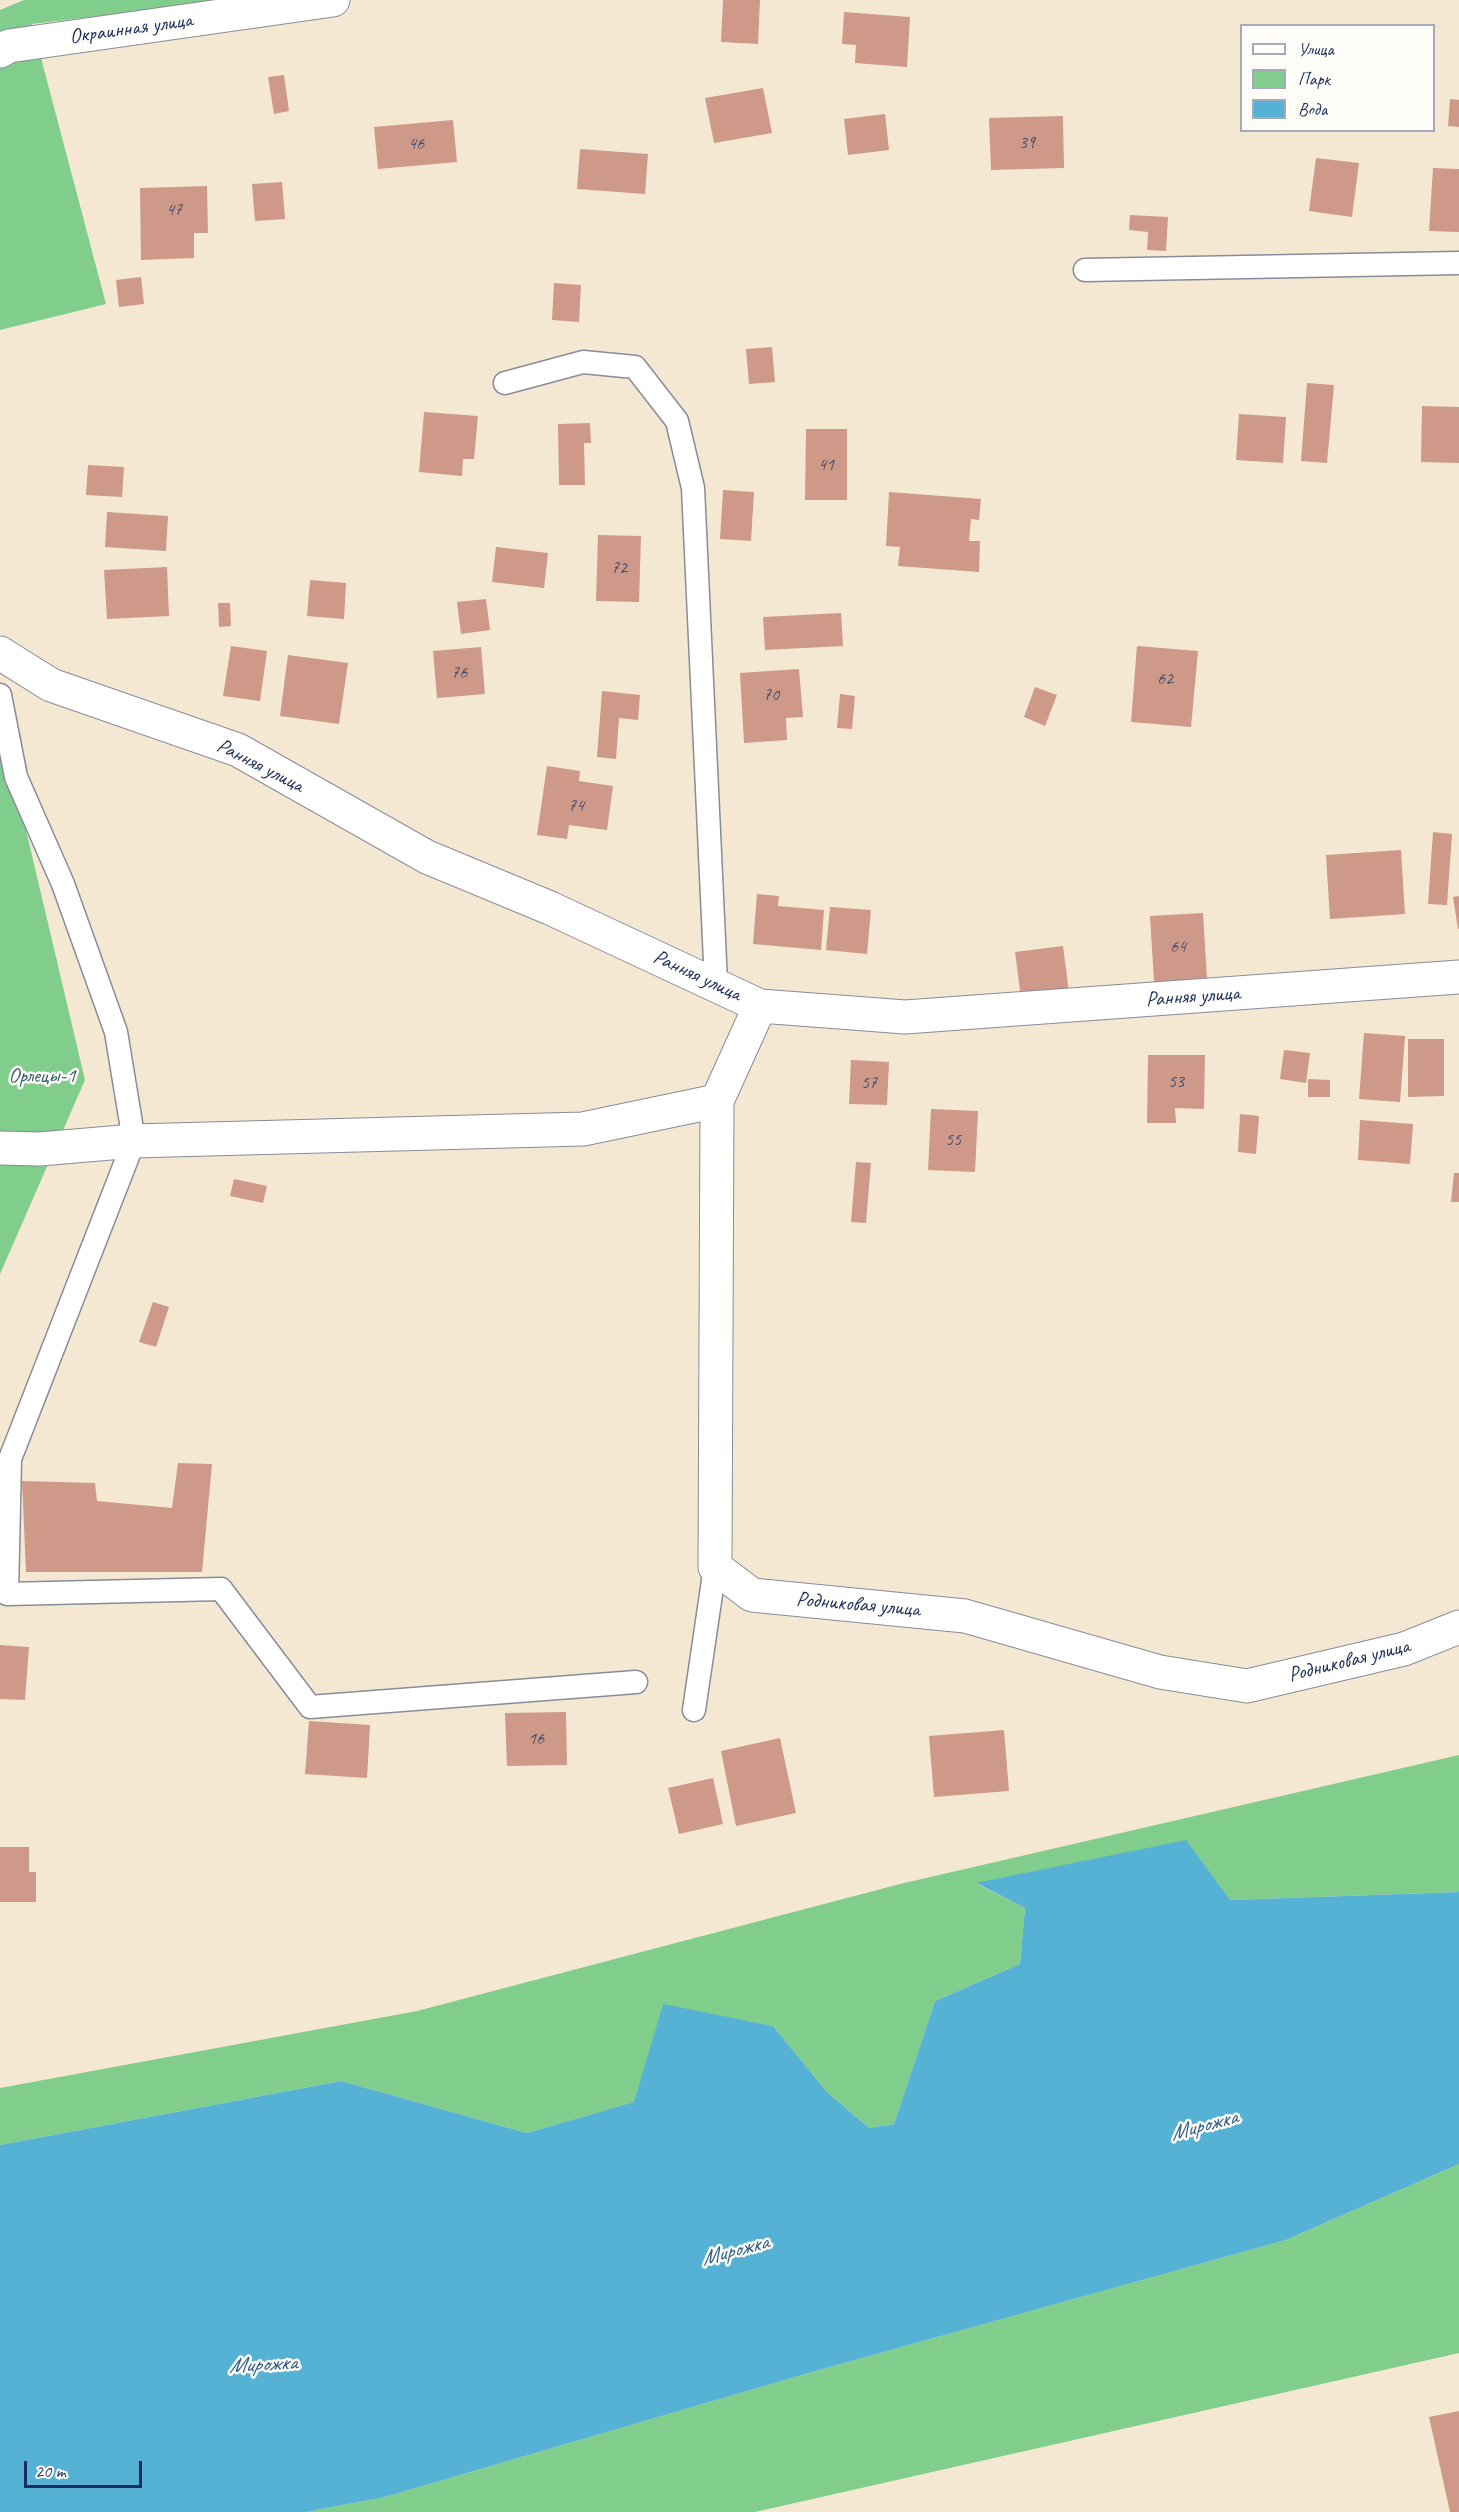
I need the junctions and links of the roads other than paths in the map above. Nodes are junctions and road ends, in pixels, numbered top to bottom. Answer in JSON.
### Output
{"nodes":[{"id":1,"x":333,"y":0,"type":"edge"},
{"id":2,"x":0,"y":51,"type":"edge"},
{"id":3,"x":1459,"y":263,"type":"edge"},
{"id":4,"x":1085,"y":270,"type":"dead end"},
{"id":5,"x":505,"y":382,"type":"dead end"},
{"id":6,"x":0,"y":653,"type":"edge"},
{"id":7,"x":0,"y":695,"type":"edge"},
{"id":8,"x":1459,"y":977,"type":"edge"},
{"id":9,"x":716,"y":983,"type":"junction"},
{"id":10,"x":760,"y":1006,"type":"junction"},
{"id":11,"x":717,"y":1101,"type":"junction"},
{"id":12,"x":134,"y":1141,"type":"junction"},
{"id":13,"x":0,"y":1149,"type":"edge"},
{"id":14,"x":715,"y":1567,"type":"junction"},
{"id":15,"x":1459,"y":1627,"type":"edge"},
{"id":16,"x":636,"y":1682,"type":"dead end"},
{"id":17,"x":694,"y":1710,"type":"dead end"}],
"edges":[{"from":1,"to":2,"type":"street","name":"Окраинная улица"},
{"from":3,"to":4,"type":"lane"},
{"from":5,"to":9,"type":"lane"},
{"from":6,"to":9,"type":"street","name":"Ранняя улица"},
{"from":7,"to":12,"type":"lane"},
{"from":8,"to":10,"type":"street","name":"Ранняя улица"},
{"from":9,"to":10,"type":"street","name":"Ранняя улица"},
{"from":10,"to":11,"type":"street"},
{"from":11,"to":12,"type":"street"},
{"from":11,"to":14,"type":"street"},
{"from":12,"to":13,"type":"street"},
{"from":12,"to":16,"type":"lane"},
{"from":14,"to":15,"type":"street","name":"Родниковая улица"},
{"from":14,"to":17,"type":"lane"}]}
